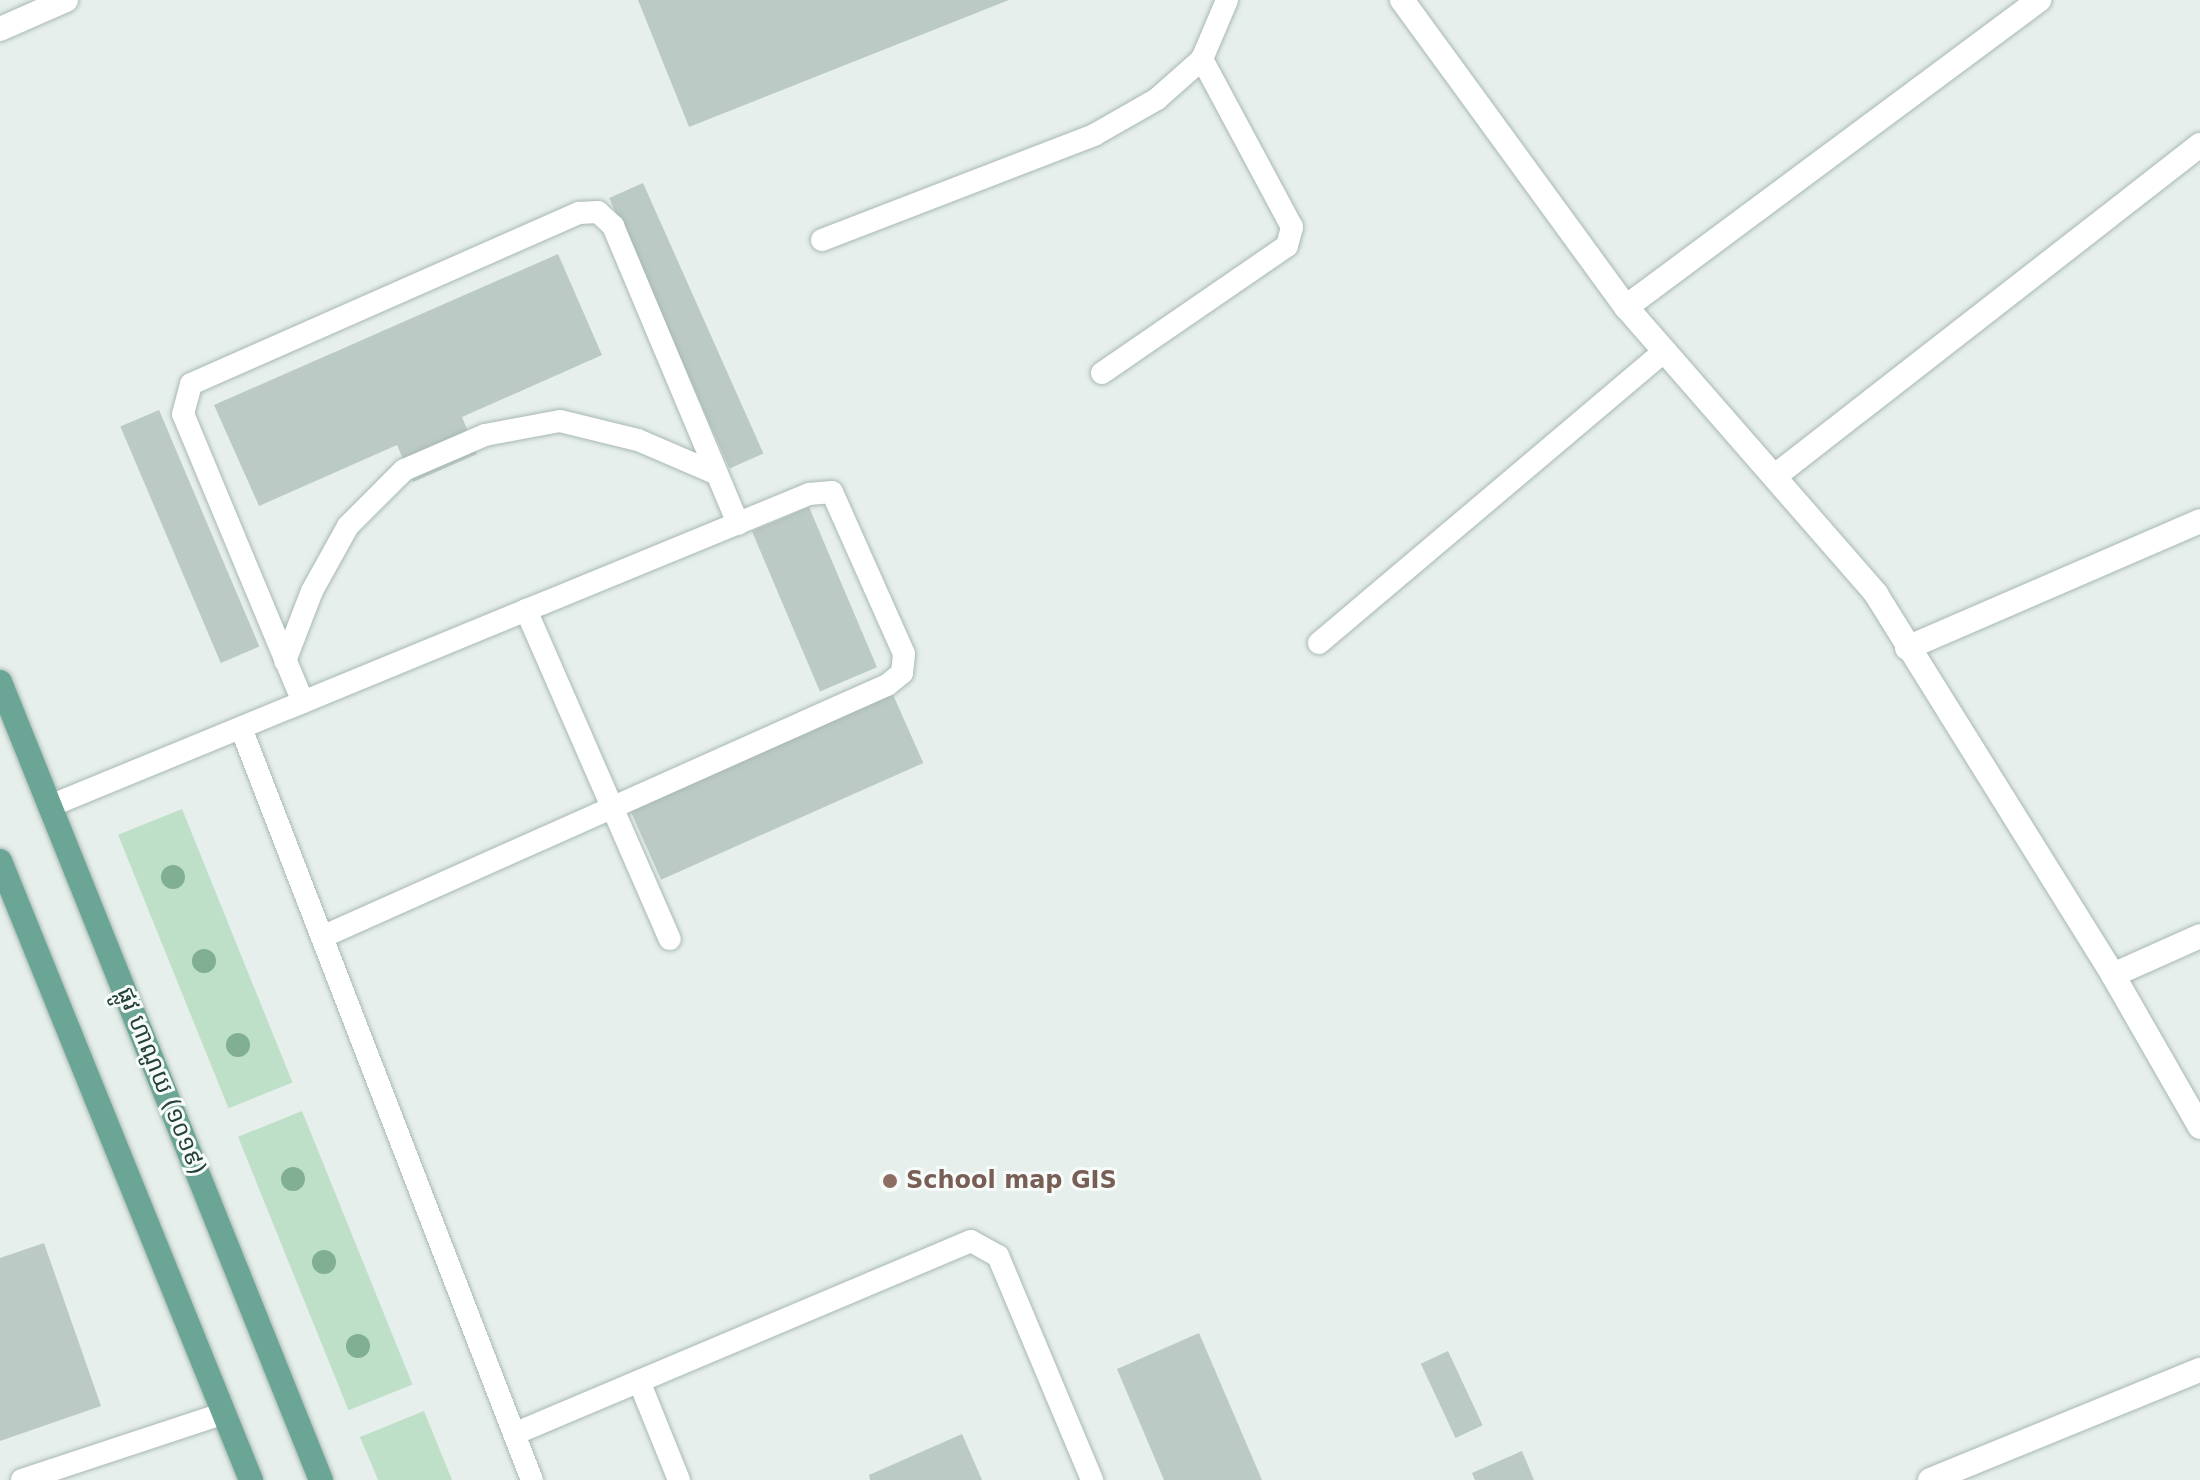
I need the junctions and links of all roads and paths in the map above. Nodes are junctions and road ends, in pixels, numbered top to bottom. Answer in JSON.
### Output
{"nodes":[{"id":1,"x":66,"y":0,"type":"edge"},
{"id":2,"x":1227,"y":0,"type":"edge"},
{"id":3,"x":1402,"y":0,"type":"edge"},
{"id":4,"x":2039,"y":0,"type":"edge"},
{"id":5,"x":0,"y":29,"type":"edge"},
{"id":6,"x":1202,"y":59,"type":"junction"},
{"id":7,"x":2200,"y":145,"type":"edge"},
{"id":8,"x":822,"y":240,"type":"dead end"},
{"id":9,"x":1626,"y":307,"type":"junction"},
{"id":10,"x":1665,"y":351,"type":"junction"},
{"id":11,"x":1102,"y":373,"type":"dead end"},
{"id":12,"x":717,"y":474,"type":"junction"},
{"id":13,"x":1775,"y":476,"type":"junction"},
{"id":14,"x":2200,"y":521,"type":"edge"},
{"id":15,"x":738,"y":524,"type":"junction"},
{"id":16,"x":526,"y":610,"type":"junction"},
{"id":17,"x":1319,"y":643,"type":"dead end"},
{"id":18,"x":1907,"y":648,"type":"junction"},
{"id":19,"x":285,"y":661,"type":"junction"},
{"id":20,"x":0,"y":682,"type":"edge"},
{"id":21,"x":303,"y":702,"type":"junction"},
{"id":22,"x":241,"y":728,"type":"junction"},
{"id":23,"x":612,"y":805,"type":"junction"},
{"id":24,"x":50,"y":806,"type":"junction"},
{"id":25,"x":0,"y":861,"type":"edge"},
{"id":26,"x":2200,"y":936,"type":"edge"},
{"id":27,"x":322,"y":937,"type":"junction"},
{"id":28,"x":670,"y":939,"type":"dead end"},
{"id":29,"x":2113,"y":975,"type":"junction"},
{"id":30,"x":2200,"y":1127,"type":"edge"},
{"id":31,"x":2200,"y":1370,"type":"edge"},
{"id":32,"x":639,"y":1381,"type":"junction"},
{"id":33,"x":224,"y":1413,"type":"junction"},
{"id":34,"x":514,"y":1434,"type":"junction"},
{"id":35,"x":22,"y":1480,"type":"edge"},
{"id":36,"x":251,"y":1480,"type":"edge"},
{"id":37,"x":321,"y":1480,"type":"edge"},
{"id":38,"x":532,"y":1480,"type":"edge"},
{"id":39,"x":679,"y":1480,"type":"edge"},
{"id":40,"x":1092,"y":1480,"type":"edge"},
{"id":41,"x":1930,"y":1480,"type":"edge"}],
"edges":[{"from":1,"to":5,"type":"street"},
{"from":2,"to":6,"type":"lane"},
{"from":3,"to":9,"type":"street"},
{"from":4,"to":9,"type":"street"},
{"from":6,"to":8,"type":"lane"},
{"from":6,"to":11,"type":"lane"},
{"from":7,"to":13,"type":"street"},
{"from":9,"to":10,"type":"street"},
{"from":10,"to":13,"type":"street"},
{"from":10,"to":17,"type":"lane"},
{"from":12,"to":15,"type":"lane"},
{"from":12,"to":19,"type":"lane"},
{"from":12,"to":19,"type":"lane"},
{"from":13,"to":18,"type":"street"},
{"from":14,"to":18,"type":"street"},
{"from":15,"to":16,"type":"lane"},
{"from":15,"to":23,"type":"lane"},
{"from":16,"to":21,"type":"lane"},
{"from":16,"to":23,"type":"lane"},
{"from":18,"to":29,"type":"street"},
{"from":19,"to":21,"type":"lane"},
{"from":20,"to":24,"type":"main road","name":"ផ្លូវ ហាណូយ (១០១៩)"},
{"from":21,"to":22,"type":"lane"},
{"from":22,"to":24,"type":"lane"},
{"from":22,"to":27,"type":"lane"},
{"from":23,"to":27,"type":"lane"},
{"from":23,"to":28,"type":"lane"},
{"from":24,"to":37,"type":"main road","name":"ផ្លូវ ហាណូយ (១០១៩)"},
{"from":25,"to":33,"type":"main road"},
{"from":26,"to":29,"type":"street"},
{"from":27,"to":34,"type":"lane"},
{"from":29,"to":30,"type":"street"},
{"from":31,"to":41,"type":"street"},
{"from":32,"to":34,"type":"lane"},
{"from":32,"to":39,"type":"lane"},
{"from":32,"to":40,"type":"lane"},
{"from":33,"to":35,"type":"lane"},
{"from":33,"to":36,"type":"main road"},
{"from":34,"to":38,"type":"lane"}]}
